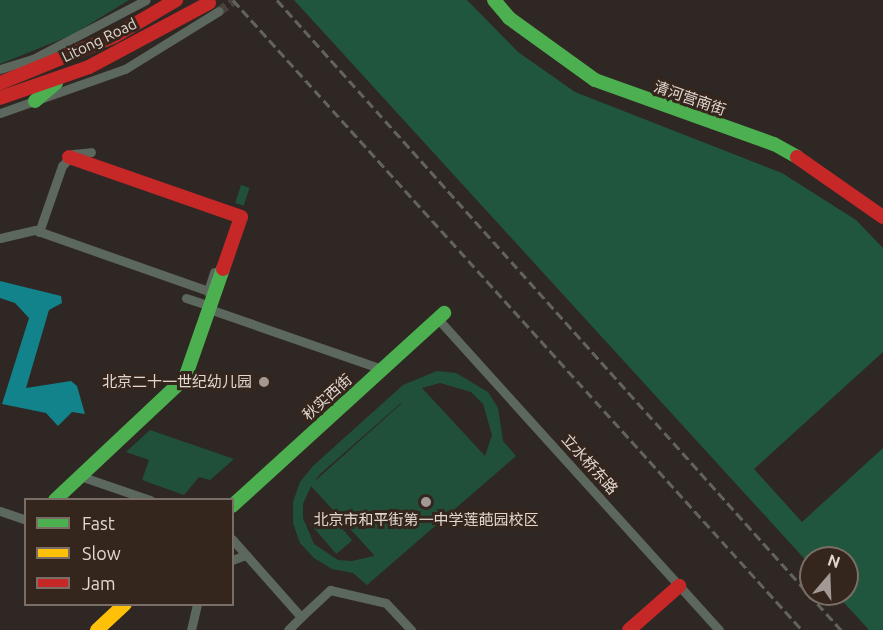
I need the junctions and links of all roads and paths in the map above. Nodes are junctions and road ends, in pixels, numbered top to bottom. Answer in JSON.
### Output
{"nodes":[{"id":1,"x":146,"y":0,"type":"edge"},
{"id":2,"x":176,"y":0,"type":"edge"},
{"id":3,"x":494,"y":0,"type":"edge"},
{"id":4,"x":214,"y":7,"type":"joint"},
{"id":5,"x":0,"y":69,"type":"edge"},
{"id":6,"x":63,"y":76,"type":"junction"},
{"id":7,"x":0,"y":83,"type":"edge"},
{"id":8,"x":0,"y":98,"type":"edge"},
{"id":9,"x":35,"y":101,"type":"junction"},
{"id":10,"x":0,"y":113,"type":"edge"},
{"id":11,"x":91,"y":152,"type":"dead end"},
{"id":12,"x":69,"y":158,"type":"junction"},
{"id":13,"x":883,"y":217,"type":"edge"},
{"id":14,"x":39,"y":232,"type":"junction"},
{"id":15,"x":0,"y":238,"type":"edge"},
{"id":16,"x":214,"y":272,"type":"dead end"},
{"id":17,"x":186,"y":298,"type":"dead end"},
{"id":18,"x":210,"y":301,"type":"junction"},
{"id":19,"x":441,"y":316,"type":"joint"},
{"id":20,"x":382,"y":369,"type":"junction"},
{"id":21,"x":80,"y":476,"type":"junction"},
{"id":22,"x":57,"y":498,"type":"edge"},
{"id":23,"x":144,"y":498,"type":"edge"},
{"id":24,"x":234,"y":504,"type":"edge"},
{"id":25,"x":0,"y":511,"type":"edge"},
{"id":26,"x":24,"y":519,"type":"edge"},
{"id":27,"x":234,"y":541,"type":"edge"},
{"id":28,"x":246,"y":555,"type":"junction"},
{"id":29,"x":234,"y":559,"type":"edge"},
{"id":30,"x":679,"y":586,"type":"junction"},
{"id":31,"x":123,"y":606,"type":"edge"},
{"id":32,"x":197,"y":606,"type":"edge"},
{"id":33,"x":301,"y":617,"type":"junction"},
{"id":34,"x":97,"y":630,"type":"edge"},
{"id":35,"x":191,"y":630,"type":"edge"},
{"id":36,"x":288,"y":630,"type":"edge"},
{"id":37,"x":411,"y":630,"type":"edge"},
{"id":38,"x":628,"y":630,"type":"edge"},
{"id":39,"x":719,"y":630,"type":"edge"}],
"edges":[{"from":1,"to":5,"type":"street"},
{"from":2,"to":7,"type":"street","name":"Litong Road"},
{"from":3,"to":13,"type":"street","name":"清河营南街"},
{"from":4,"to":6,"type":"street","name":"Litong Road"},
{"from":4,"to":9,"type":"street"},
{"from":6,"to":8,"type":"street","name":"Litong Road"},
{"from":6,"to":9,"type":"street"},
{"from":9,"to":10,"type":"street"},
{"from":11,"to":12,"type":"street"},
{"from":12,"to":14,"type":"street"},
{"from":12,"to":18,"type":"street"},
{"from":14,"to":15,"type":"street"},
{"from":14,"to":18,"type":"street"},
{"from":16,"to":18,"type":"street"},
{"from":17,"to":18,"type":"street"},
{"from":18,"to":20,"type":"street"},
{"from":18,"to":21,"type":"street"},
{"from":19,"to":20,"type":"street","name":"秋实西街"},
{"from":19,"to":30,"type":"street","name":"立水桥东路"},
{"from":20,"to":24,"type":"street","name":"秋实西街"},
{"from":21,"to":22,"type":"street"},
{"from":21,"to":23,"type":"street"},
{"from":25,"to":26,"type":"street"},
{"from":27,"to":28,"type":"street"},
{"from":28,"to":29,"type":"street"},
{"from":28,"to":33,"type":"street"},
{"from":30,"to":38,"type":"street"},
{"from":30,"to":39,"type":"street","name":"立水桥东路"},
{"from":31,"to":34,"type":"street"},
{"from":32,"to":35,"type":"street"},
{"from":33,"to":36,"type":"street"},
{"from":33,"to":37,"type":"street"}]}
